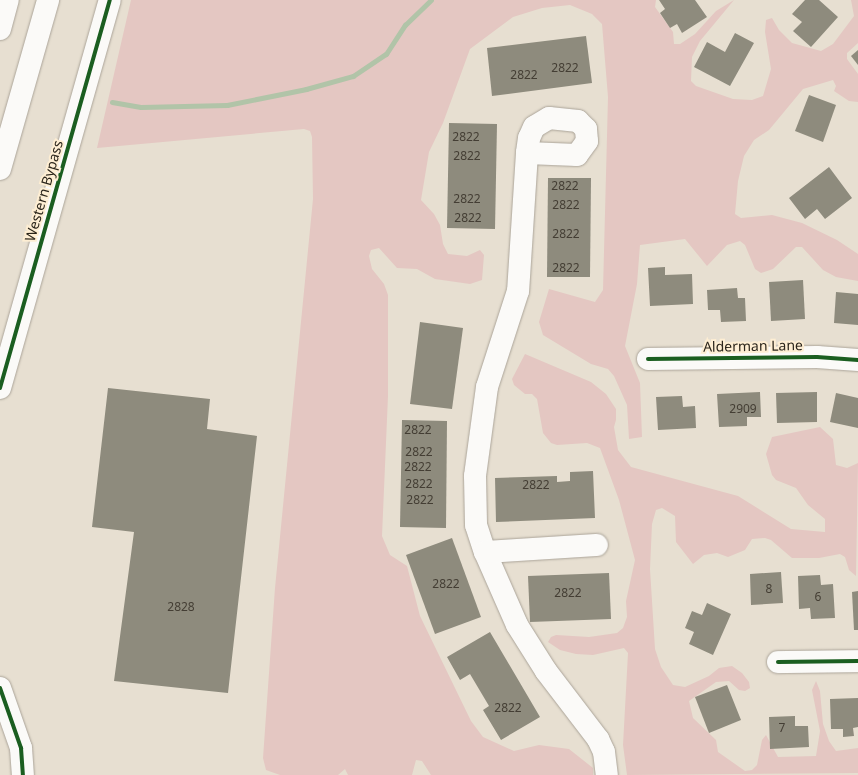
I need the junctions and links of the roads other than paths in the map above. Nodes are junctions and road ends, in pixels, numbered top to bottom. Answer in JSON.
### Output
{"nodes":[{"id":1,"x":8,"y":0,"type":"edge"},
{"id":2,"x":48,"y":0,"type":"edge"},
{"id":3,"x":110,"y":0,"type":"edge"},
{"id":4,"x":0,"y":29,"type":"edge"},
{"id":5,"x":527,"y":153,"type":"dead end"},
{"id":6,"x":0,"y":169,"type":"edge"},
{"id":7,"x":648,"y":359,"type":"dead end"},
{"id":8,"x":858,"y":360,"type":"edge"},
{"id":9,"x":0,"y":388,"type":"edge"},
{"id":10,"x":597,"y":545,"type":"dead end"},
{"id":11,"x":485,"y":552,"type":"junction"},
{"id":12,"x":858,"y":661,"type":"edge"},
{"id":13,"x":778,"y":662,"type":"dead end"},
{"id":14,"x":0,"y":688,"type":"edge"},
{"id":15,"x":23,"y":775,"type":"edge"},
{"id":16,"x":606,"y":775,"type":"edge"}],
"edges":[{"from":1,"to":4,"type":"main road"},
{"from":2,"to":6,"type":"main road"},
{"from":3,"to":9,"type":"main road","name":"Western Bypass"},
{"from":5,"to":11,"type":"main road"},
{"from":7,"to":8,"type":"main road","name":"Alderman Lane"},
{"from":10,"to":11,"type":"main road"},
{"from":11,"to":16,"type":"main road"},
{"from":12,"to":13,"type":"main road"},
{"from":14,"to":15,"type":"main road"}]}
